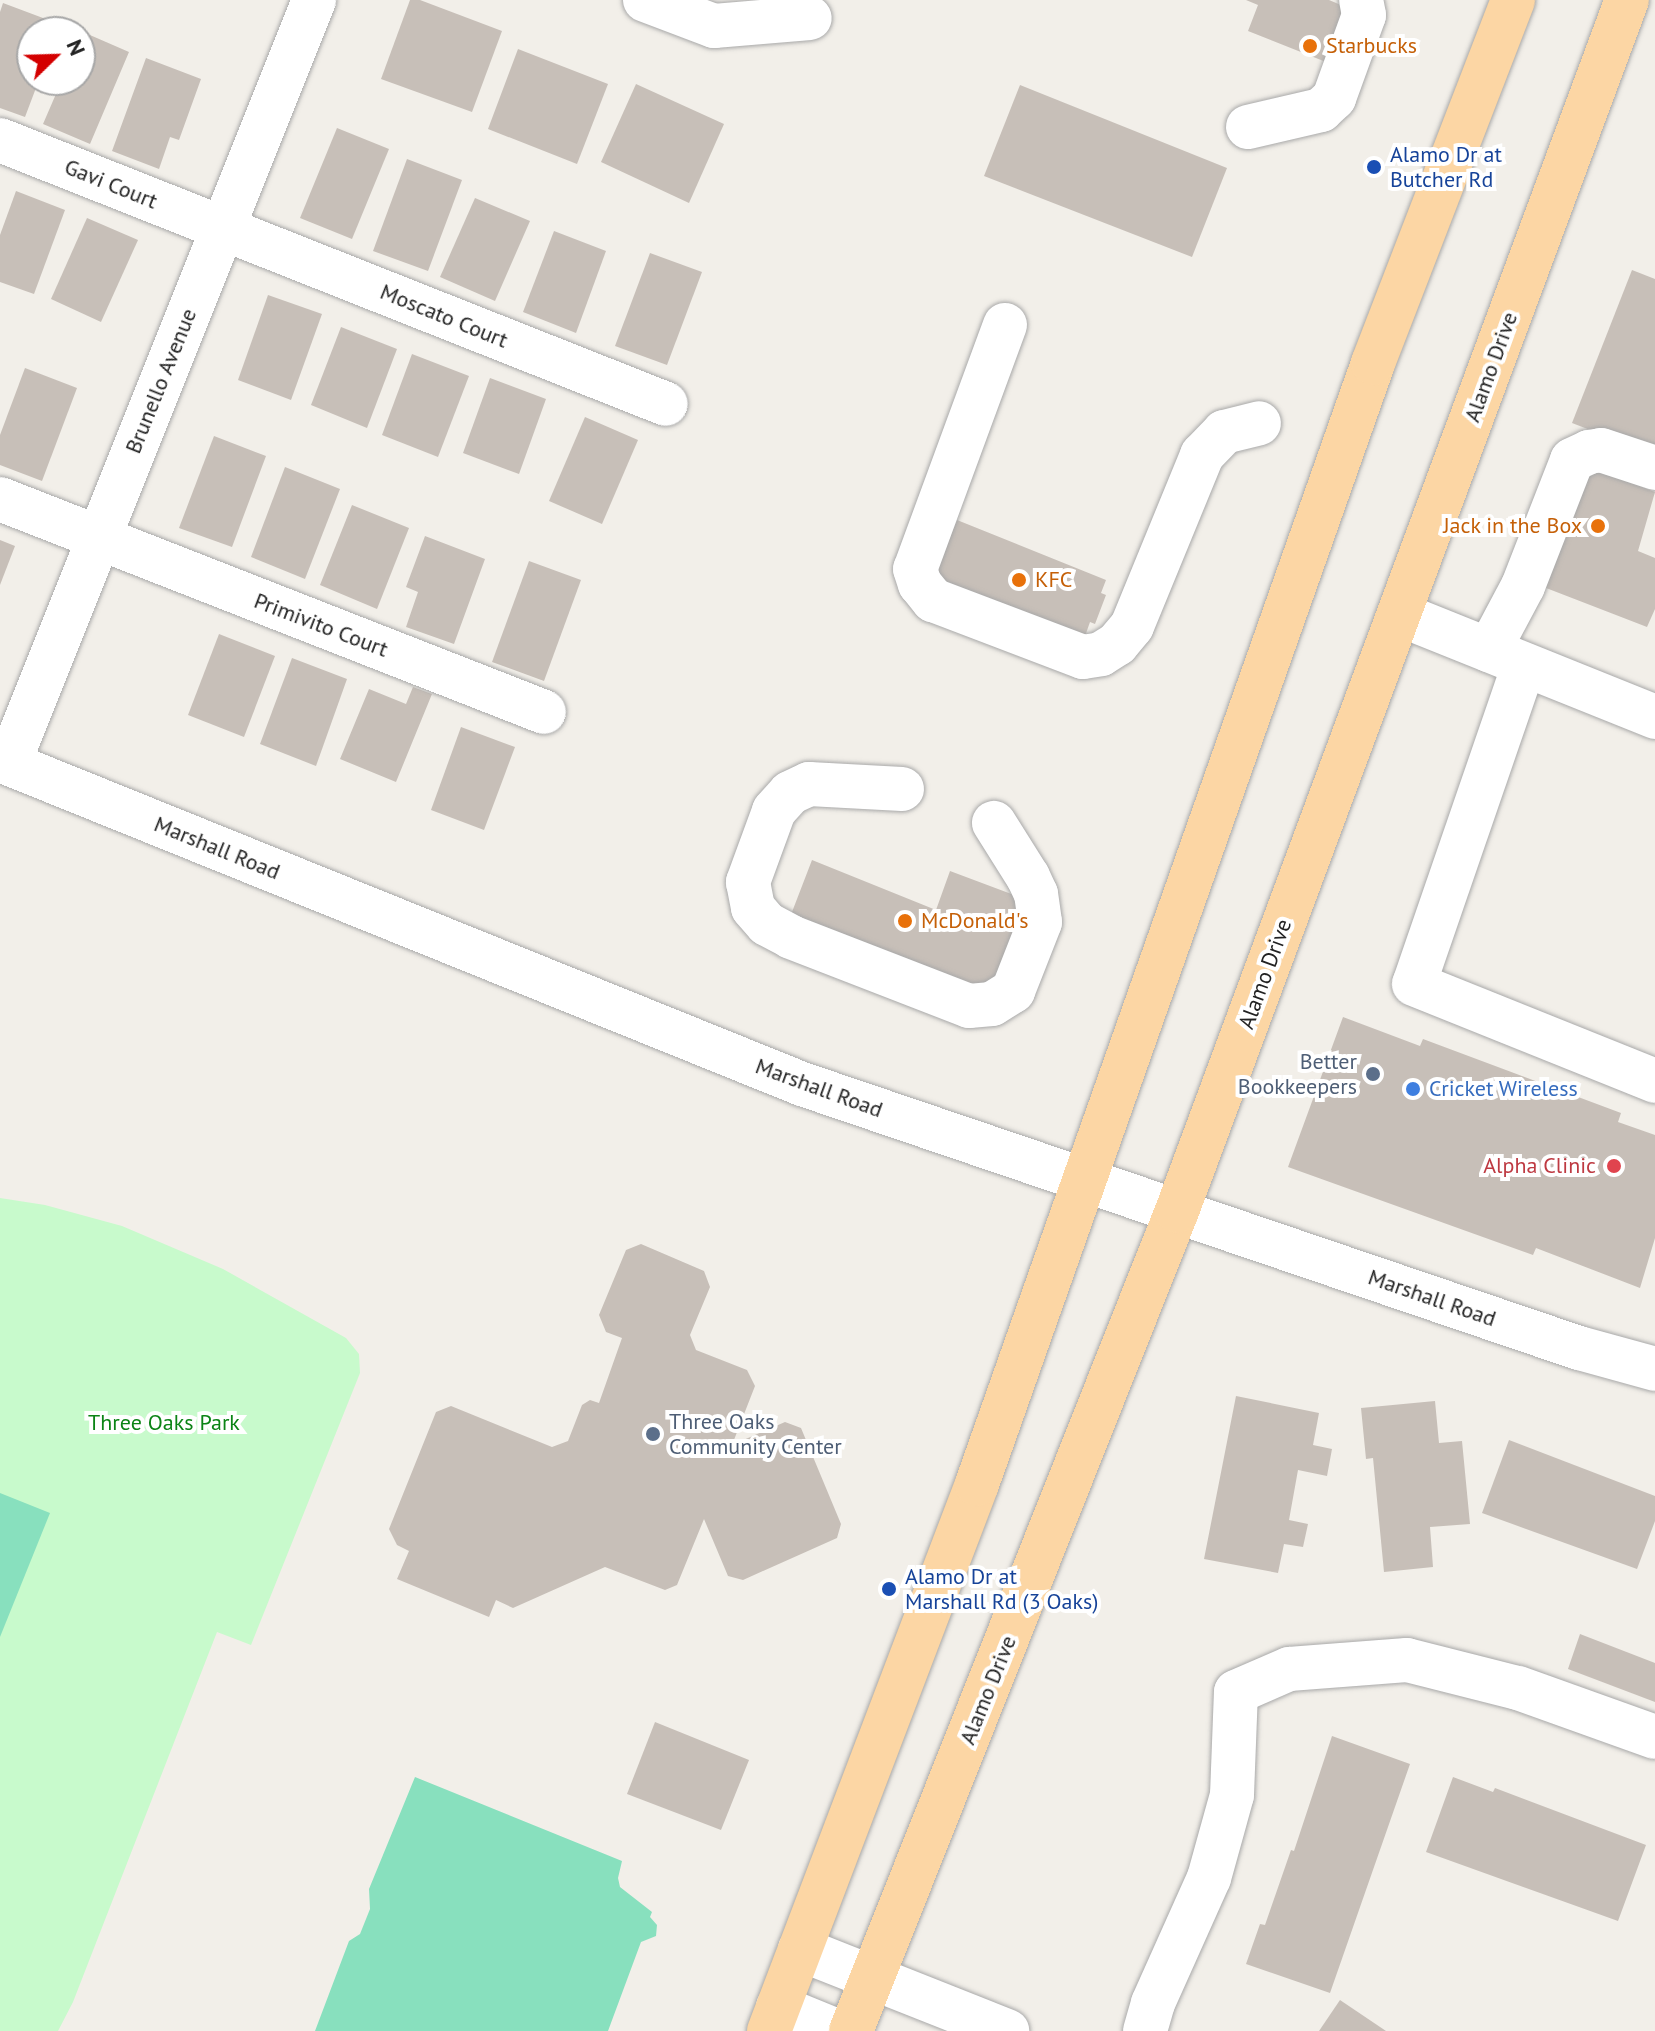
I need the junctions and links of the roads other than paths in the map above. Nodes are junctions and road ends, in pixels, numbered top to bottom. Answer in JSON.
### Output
{"nodes":[{"id":1,"x":314,"y":0,"type":"edge"},
{"id":2,"x":645,"y":0,"type":"edge"},
{"id":3,"x":1361,"y":0,"type":"edge"},
{"id":4,"x":1513,"y":0,"type":"edge"},
{"id":5,"x":1627,"y":0,"type":"edge"},
{"id":6,"x":810,"y":18,"type":"dead end"},
{"id":7,"x":1248,"y":127,"type":"dead end"},
{"id":8,"x":0,"y":140,"type":"edge"},
{"id":9,"x":222,"y":228,"type":"junction"},
{"id":10,"x":1005,"y":325,"type":"dead end"},
{"id":11,"x":666,"y":404,"type":"dead end"},
{"id":12,"x":1259,"y":423,"type":"dead end"},
{"id":13,"x":1655,"y":468,"type":"edge"},
{"id":14,"x":0,"y":499,"type":"edge"},
{"id":15,"x":99,"y":538,"type":"junction"},
{"id":16,"x":1399,"y":614,"type":"junction"},
{"id":17,"x":1506,"y":658,"type":"junction"},
{"id":18,"x":1653,"y":710,"type":"edge"},
{"id":19,"x":544,"y":712,"type":"dead end"},
{"id":20,"x":5,"y":762,"type":"edge"},
{"id":21,"x":902,"y":789,"type":"dead end"},
{"id":22,"x":994,"y":823,"type":"dead end"},
{"id":23,"x":1655,"y":1081,"type":"edge"},
{"id":24,"x":1083,"y":1179,"type":"junction"},
{"id":25,"x":1177,"y":1211,"type":"junction"},
{"id":26,"x":1655,"y":1369,"type":"edge"},
{"id":27,"x":1655,"y":1737,"type":"edge"},
{"id":28,"x":800,"y":1949,"type":"junction"},
{"id":29,"x":873,"y":1980,"type":"junction"},
{"id":30,"x":774,"y":2019,"type":"edge"},
{"id":31,"x":837,"y":2031,"type":"edge"},
{"id":32,"x":851,"y":2031,"type":"edge"},
{"id":33,"x":1007,"y":2031,"type":"edge"},
{"id":34,"x":1145,"y":2031,"type":"edge"}],
"edges":[{"from":1,"to":9,"type":"street","name":"Brunello Avenue"},
{"from":2,"to":6,"type":"street"},
{"from":3,"to":7,"type":"street"},
{"from":4,"to":24,"type":"main road"},
{"from":5,"to":16,"type":"main road","name":"Alamo Drive"},
{"from":8,"to":9,"type":"street","name":"Gavi Court"},
{"from":9,"to":11,"type":"street","name":"Moscato Court"},
{"from":9,"to":15,"type":"street","name":"Brunello Avenue"},
{"from":10,"to":12,"type":"street"},
{"from":13,"to":17,"type":"street"},
{"from":14,"to":15,"type":"street","name":"Primivito Court"},
{"from":15,"to":19,"type":"street","name":"Primivito Court"},
{"from":15,"to":20,"type":"street","name":"Brunello Avenue"},
{"from":16,"to":17,"type":"street"},
{"from":16,"to":25,"type":"main road","name":"Alamo Drive"},
{"from":17,"to":18,"type":"street"},
{"from":17,"to":23,"type":"street"},
{"from":20,"to":24,"type":"street","name":"Marshall Road"},
{"from":21,"to":22,"type":"street"},
{"from":24,"to":25,"type":"street","name":"Marshall Road"},
{"from":24,"to":28,"type":"main road"},
{"from":25,"to":26,"type":"street","name":"Marshall Road"},
{"from":25,"to":29,"type":"main road","name":"Alamo Drive"},
{"from":27,"to":34,"type":"street"},
{"from":28,"to":29,"type":"street"},
{"from":28,"to":30,"type":"main road"},
{"from":29,"to":32,"type":"main road","name":"Alamo Drive"},
{"from":29,"to":33,"type":"street"},
{"from":30,"to":31,"type":"street"}]}
